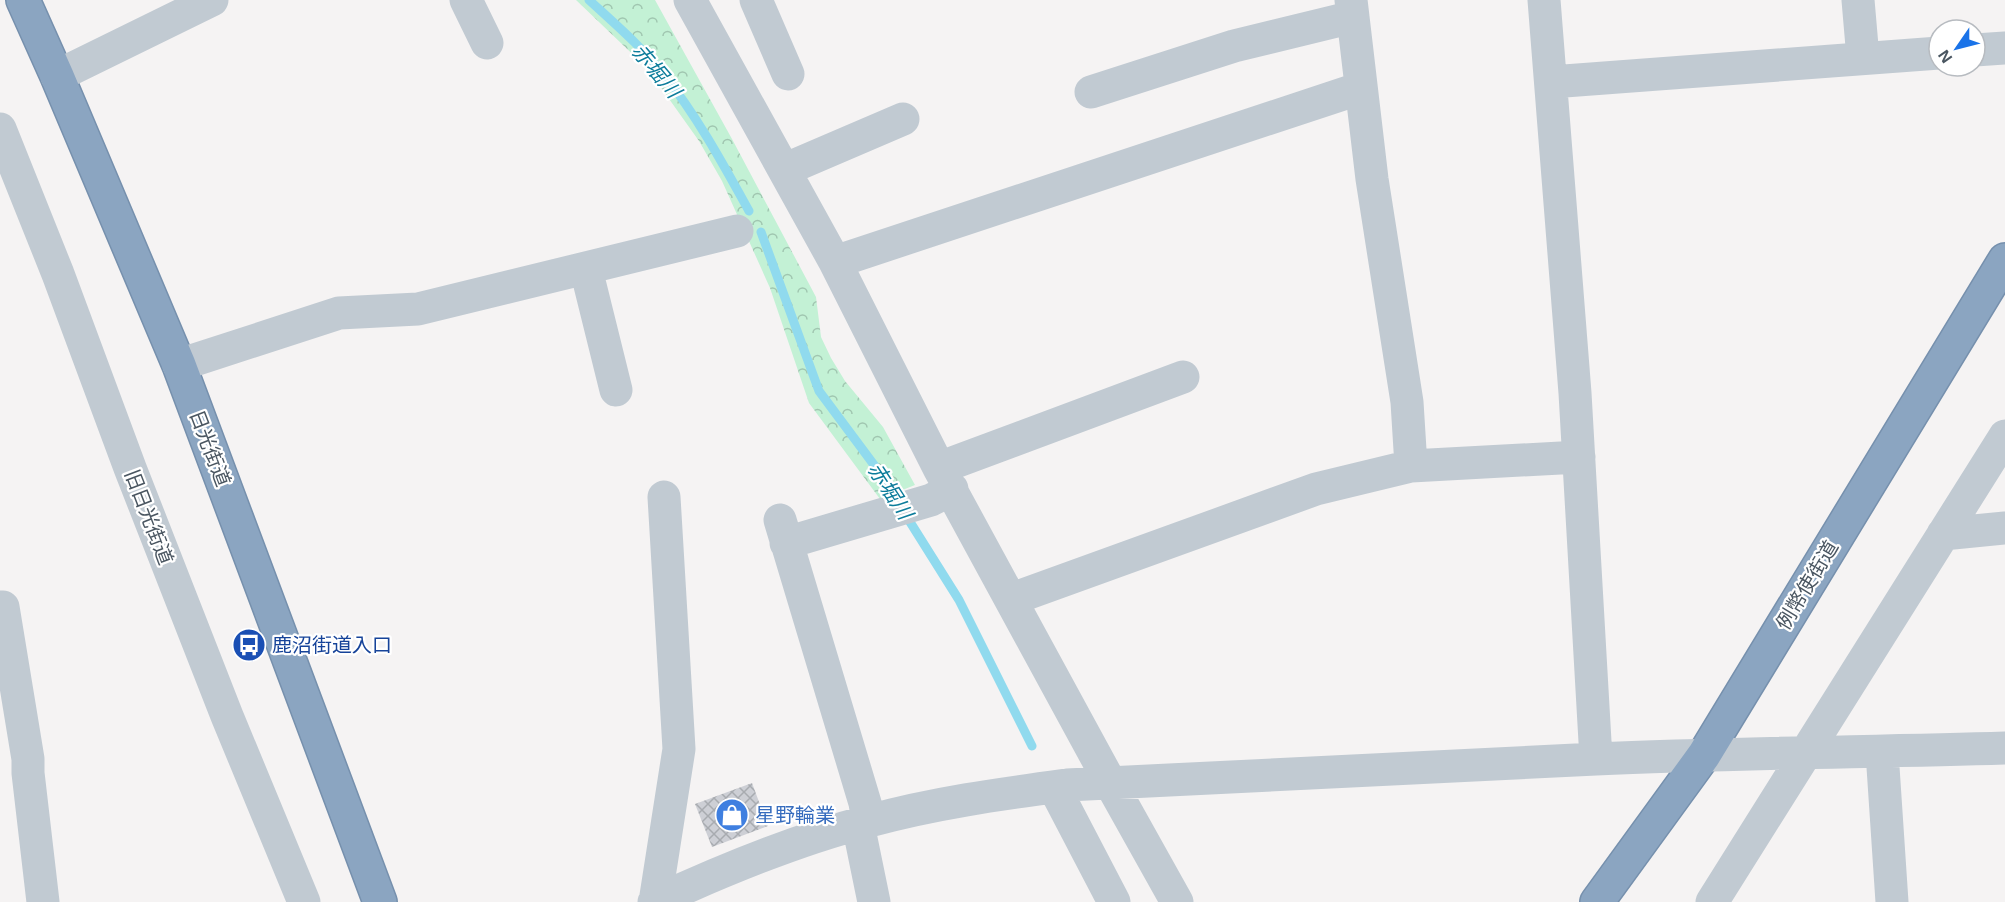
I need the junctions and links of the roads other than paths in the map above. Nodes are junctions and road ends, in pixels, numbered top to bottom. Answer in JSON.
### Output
{"nodes":[{"id":1,"x":23,"y":0,"type":"edge"},
{"id":2,"x":212,"y":0,"type":"edge"},
{"id":3,"x":465,"y":0,"type":"edge"},
{"id":4,"x":690,"y":0,"type":"edge"},
{"id":5,"x":756,"y":0,"type":"edge"},
{"id":6,"x":1544,"y":0,"type":"edge"},
{"id":7,"x":1858,"y":0,"type":"edge"},
{"id":8,"x":1341,"y":10,"type":"edge"},
{"id":9,"x":487,"y":43,"type":"dead end"},
{"id":10,"x":2005,"y":48,"type":"edge"},
{"id":11,"x":1987,"y":50,"type":"edge"},
{"id":12,"x":1927,"y":54,"type":"edge"},
{"id":13,"x":1863,"y":58,"type":"junction"},
{"id":14,"x":789,"y":74,"type":"dead end"},
{"id":15,"x":57,"y":76,"type":"junction"},
{"id":16,"x":1551,"y":82,"type":"junction"},
{"id":17,"x":1361,"y":88,"type":"junction"},
{"id":18,"x":1091,"y":92,"type":"dead end"},
{"id":19,"x":903,"y":119,"type":"dead end"},
{"id":20,"x":0,"y":129,"type":"edge"},
{"id":21,"x":784,"y":170,"type":"junction"},
{"id":22,"x":737,"y":231,"type":"dead end"},
{"id":23,"x":2005,"y":260,"type":"edge"},
{"id":24,"x":835,"y":262,"type":"junction"},
{"id":25,"x":586,"y":269,"type":"junction"},
{"id":26,"x":179,"y":365,"type":"junction"},
{"id":27,"x":1183,"y":377,"type":"dead end"},
{"id":28,"x":616,"y":390,"type":"dead end"},
{"id":29,"x":2005,"y":436,"type":"edge"},
{"id":30,"x":1579,"y":458,"type":"junction"},
{"id":31,"x":1412,"y":466,"type":"junction"},
{"id":32,"x":946,"y":478,"type":"junction"},
{"id":33,"x":664,"y":497,"type":"dead end"},
{"id":34,"x":2005,"y":528,"type":"edge"},
{"id":35,"x":1943,"y":534,"type":"junction"},
{"id":36,"x":1012,"y":599,"type":"junction"},
{"id":37,"x":0,"y":607,"type":"edge"},
{"id":38,"x":2005,"y":748,"type":"edge"},
{"id":39,"x":1882,"y":752,"type":"junction"},
{"id":40,"x":1704,"y":754,"type":"junction"},
{"id":41,"x":1805,"y":754,"type":"junction"},
{"id":42,"x":1596,"y":759,"type":"junction"},
{"id":43,"x":1111,"y":784,"type":"junction"},
{"id":44,"x":1054,"y":787,"type":"junction"},
{"id":45,"x":863,"y":822,"type":"junction"},
{"id":46,"x":43,"y":902,"type":"edge"},
{"id":47,"x":304,"y":902,"type":"edge"},
{"id":48,"x":380,"y":902,"type":"edge"},
{"id":49,"x":654,"y":902,"type":"edge"},
{"id":50,"x":874,"y":902,"type":"edge"},
{"id":51,"x":1114,"y":902,"type":"edge"},
{"id":52,"x":1177,"y":902,"type":"edge"},
{"id":53,"x":1597,"y":902,"type":"edge"},
{"id":54,"x":1712,"y":902,"type":"edge"},
{"id":55,"x":1892,"y":902,"type":"edge"}],
"edges":[{"from":1,"to":15,"type":"highway","name":"日光街道"},
{"from":2,"to":15,"type":"street"},
{"from":3,"to":9,"type":"street"},
{"from":4,"to":21,"type":"street"},
{"from":5,"to":14,"type":"street"},
{"from":6,"to":16,"type":"street"},
{"from":7,"to":13,"type":"street"},
{"from":8,"to":17,"type":"street"},
{"from":8,"to":18,"type":"street"},
{"from":10,"to":11,"type":"street"},
{"from":12,"to":13,"type":"street"},
{"from":13,"to":16,"type":"street"},
{"from":15,"to":26,"type":"highway","name":"日光街道"},
{"from":16,"to":30,"type":"street"},
{"from":17,"to":24,"type":"street"},
{"from":17,"to":31,"type":"street"},
{"from":19,"to":21,"type":"street"},
{"from":20,"to":47,"type":"street","name":"旧日光街道"},
{"from":21,"to":24,"type":"street"},
{"from":22,"to":25,"type":"street"},
{"from":23,"to":40,"type":"highway","name":"例幣使街道"},
{"from":24,"to":32,"type":"street"},
{"from":25,"to":26,"type":"street"},
{"from":25,"to":28,"type":"street"},
{"from":26,"to":48,"type":"highway","name":"日光街道"},
{"from":27,"to":32,"type":"street"},
{"from":29,"to":35,"type":"street"},
{"from":30,"to":31,"type":"street"},
{"from":30,"to":42,"type":"street"},
{"from":31,"to":36,"type":"street"},
{"from":32,"to":36,"type":"street"},
{"from":32,"to":45,"type":"street"},
{"from":33,"to":49,"type":"street"},
{"from":34,"to":35,"type":"street"},
{"from":35,"to":41,"type":"street"},
{"from":36,"to":43,"type":"street"},
{"from":37,"to":46,"type":"street"},
{"from":38,"to":39,"type":"street"},
{"from":39,"to":41,"type":"street"},
{"from":39,"to":55,"type":"street"},
{"from":40,"to":41,"type":"street"},
{"from":40,"to":42,"type":"street"},
{"from":40,"to":53,"type":"highway","name":"例幣使街道"},
{"from":41,"to":54,"type":"street"},
{"from":42,"to":43,"type":"street"},
{"from":43,"to":44,"type":"street"},
{"from":43,"to":52,"type":"street"},
{"from":44,"to":45,"type":"street"},
{"from":44,"to":51,"type":"street"},
{"from":45,"to":49,"type":"street"},
{"from":45,"to":50,"type":"street"}]}
